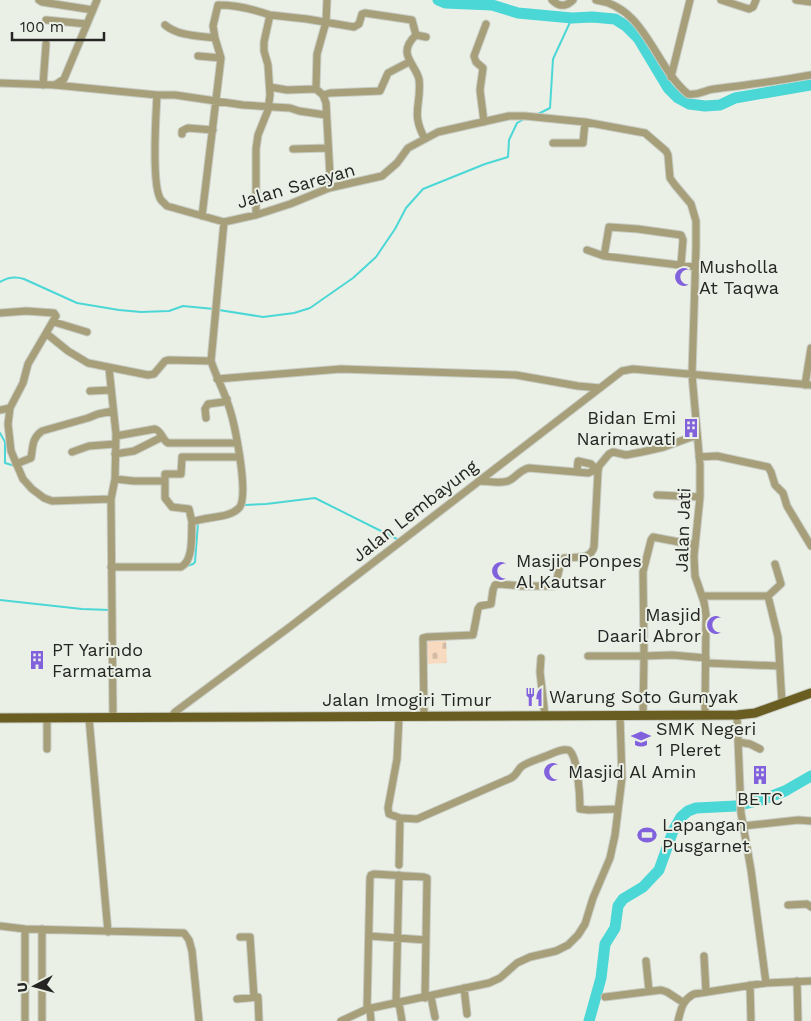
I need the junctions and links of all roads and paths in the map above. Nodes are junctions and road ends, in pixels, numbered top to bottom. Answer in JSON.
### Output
{"nodes":[{"id":1,"x":38,"y":0,"type":"edge"},
{"id":2,"x":97,"y":0,"type":"edge"},
{"id":3,"x":327,"y":0,"type":"edge"},
{"id":4,"x":552,"y":0,"type":"edge"},
{"id":5,"x":573,"y":0,"type":"edge"},
{"id":6,"x":596,"y":0,"type":"edge"},
{"id":7,"x":690,"y":0,"type":"edge"},
{"id":8,"x":721,"y":0,"type":"edge"},
{"id":9,"x":756,"y":0,"type":"edge"},
{"id":10,"x":796,"y":0,"type":"edge"},
{"id":11,"x":811,"y":2,"type":"edge"},
{"id":12,"x":218,"y":3,"type":"edge"},
{"id":13,"x":93,"y":10,"type":"junction"},
{"id":14,"x":270,"y":14,"type":"junction"},
{"id":15,"x":46,"y":20,"type":"dead end"},
{"id":16,"x":326,"y":22,"type":"junction"},
{"id":17,"x":87,"y":24,"type":"junction"},
{"id":18,"x":486,"y":24,"type":"dead end"},
{"id":19,"x":165,"y":25,"type":"dead end"},
{"id":20,"x":416,"y":35,"type":"junction"},
{"id":21,"x":426,"y":37,"type":"dead end"},
{"id":22,"x":215,"y":38,"type":"junction"},
{"id":23,"x":46,"y":44,"type":"dead end"},
{"id":24,"x":198,"y":56,"type":"dead end"},
{"id":25,"x":221,"y":58,"type":"junction"},
{"id":26,"x":409,"y":62,"type":"junction"},
{"id":27,"x":811,"y":75,"type":"edge"},
{"id":28,"x":671,"y":77,"type":"junction"},
{"id":29,"x":0,"y":83,"type":"edge"},
{"id":30,"x":43,"y":85,"type":"junction"},
{"id":31,"x":55,"y":85,"type":"junction"},
{"id":32,"x":270,"y":87,"type":"junction"},
{"id":33,"x":316,"y":89,"type":"junction"},
{"id":34,"x":157,"y":95,"type":"junction"},
{"id":35,"x":323,"y":95,"type":"junction"},
{"id":36,"x":216,"y":102,"type":"junction"},
{"id":37,"x":268,"y":107,"type":"junction"},
{"id":38,"x":326,"y":115,"type":"junction"},
{"id":39,"x":484,"y":122,"type":"junction"},
{"id":40,"x":585,"y":122,"type":"junction"},
{"id":41,"x":213,"y":130,"type":"junction"},
{"id":42,"x":182,"y":134,"type":"dead end"},
{"id":43,"x":425,"y":140,"type":"junction"},
{"id":44,"x":553,"y":143,"type":"dead end"},
{"id":45,"x":328,"y":148,"type":"junction"},
{"id":46,"x":292,"y":149,"type":"dead end"},
{"id":47,"x":329,"y":188,"type":"junction"},
{"id":48,"x":256,"y":215,"type":"junction"},
{"id":49,"x":202,"y":216,"type":"junction"},
{"id":50,"x":696,"y":220,"type":"joint"},
{"id":51,"x":224,"y":222,"type":"junction"},
{"id":52,"x":587,"y":250,"type":"dead end"},
{"id":53,"x":604,"y":256,"type":"junction"},
{"id":54,"x":681,"y":265,"type":"junction"},
{"id":55,"x":696,"y":267,"type":"junction"},
{"id":56,"x":0,"y":313,"type":"edge"},
{"id":57,"x":54,"y":322,"type":"junction"},
{"id":58,"x":87,"y":332,"type":"dead end"},
{"id":59,"x":46,"y":334,"type":"junction"},
{"id":60,"x":811,"y":348,"type":"edge"},
{"id":61,"x":211,"y":361,"type":"junction"},
{"id":62,"x":110,"y":368,"type":"junction"},
{"id":63,"x":692,"y":375,"type":"junction"},
{"id":64,"x":217,"y":379,"type":"junction"},
{"id":65,"x":808,"y":385,"type":"edge"},
{"id":66,"x":600,"y":388,"type":"junction"},
{"id":67,"x":111,"y":390,"type":"junction"},
{"id":68,"x":90,"y":391,"type":"dead end"},
{"id":69,"x":226,"y":400,"type":"junction"},
{"id":70,"x":10,"y":408,"type":"junction"},
{"id":71,"x":0,"y":410,"type":"edge"},
{"id":72,"x":113,"y":411,"type":"junction"},
{"id":73,"x":206,"y":418,"type":"dead end"},
{"id":74,"x":697,"y":435,"type":"junction"},
{"id":75,"x":162,"y":437,"type":"junction"},
{"id":76,"x":115,"y":440,"type":"junction"},
{"id":77,"x":237,"y":443,"type":"junction"},
{"id":78,"x":182,"y":444,"type":"junction"},
{"id":79,"x":72,"y":452,"type":"dead end"},
{"id":80,"x":115,"y":454,"type":"junction"},
{"id":81,"x":182,"y":457,"type":"junction"},
{"id":82,"x":240,"y":457,"type":"junction"},
{"id":83,"x":699,"y":457,"type":"junction"},
{"id":84,"x":16,"y":464,"type":"junction"},
{"id":85,"x":577,"y":472,"type":"dead end"},
{"id":86,"x":115,"y":479,"type":"junction"},
{"id":87,"x":165,"y":481,"type":"junction"},
{"id":88,"x":479,"y":481,"type":"junction"},
{"id":89,"x":657,"y":495,"type":"dead end"},
{"id":90,"x":700,"y":497,"type":"junction"},
{"id":91,"x":110,"y":499,"type":"junction"},
{"id":92,"x":192,"y":522,"type":"junction"},
{"id":93,"x":695,"y":545,"type":"junction"},
{"id":94,"x":811,"y":546,"type":"edge"},
{"id":95,"x":775,"y":564,"type":"dead end"},
{"id":96,"x":111,"y":567,"type":"junction"},
{"id":97,"x":702,"y":596,"type":"junction"},
{"id":98,"x":768,"y":596,"type":"junction"},
{"id":99,"x":588,"y":656,"type":"dead end"},
{"id":100,"x":644,"y":656,"type":"junction"},
{"id":101,"x":541,"y":658,"type":"dead end"},
{"id":102,"x":706,"y":661,"type":"junction"},
{"id":103,"x":779,"y":666,"type":"junction"},
{"id":104,"x":811,"y":693,"type":"edge"},
{"id":105,"x":782,"y":703,"type":"junction"},
{"id":106,"x":643,"y":715,"type":"junction"},
{"id":107,"x":705,"y":715,"type":"junction"},
{"id":108,"x":737,"y":715,"type":"junction"},
{"id":109,"x":545,"y":716,"type":"junction"},
{"id":110,"x":620,"y":716,"type":"junction"},
{"id":111,"x":399,"y":717,"type":"junction"},
{"id":112,"x":424,"y":717,"type":"junction"},
{"id":113,"x":0,"y":718,"type":"edge"},
{"id":114,"x":90,"y":718,"type":"junction"},
{"id":115,"x":113,"y":718,"type":"junction"},
{"id":116,"x":171,"y":718,"type":"junction"},
{"id":117,"x":47,"y":719,"type":"junction"},
{"id":118,"x":738,"y":742,"type":"junction"},
{"id":119,"x":760,"y":748,"type":"dead end"},
{"id":120,"x":47,"y":749,"type":"dead end"},
{"id":121,"x":618,"y":810,"type":"junction"},
{"id":122,"x":400,"y":818,"type":"junction"},
{"id":123,"x":811,"y":821,"type":"edge"},
{"id":124,"x":743,"y":826,"type":"junction"},
{"id":125,"x":399,"y":865,"type":"dead end"},
{"id":126,"x":400,"y":875,"type":"junction"},
{"id":127,"x":788,"y":905,"type":"dead end"},
{"id":128,"x":811,"y":908,"type":"edge"},
{"id":129,"x":0,"y":926,"type":"edge"},
{"id":130,"x":25,"y":929,"type":"junction"},
{"id":131,"x":42,"y":929,"type":"junction"},
{"id":132,"x":108,"y":932,"type":"junction"},
{"id":133,"x":369,"y":936,"type":"junction"},
{"id":134,"x":240,"y":937,"type":"dead end"},
{"id":135,"x":398,"y":938,"type":"junction"},
{"id":136,"x":426,"y":940,"type":"junction"},
{"id":137,"x":704,"y":956,"type":"dead end"},
{"id":138,"x":646,"y":961,"type":"dead end"},
{"id":139,"x":811,"y":981,"type":"edge"},
{"id":140,"x":797,"y":982,"type":"junction"},
{"id":141,"x":766,"y":983,"type":"junction"},
{"id":142,"x":750,"y":985,"type":"junction"},
{"id":143,"x":464,"y":988,"type":"junction"},
{"id":144,"x":649,"y":991,"type":"junction"},
{"id":145,"x":706,"y":992,"type":"junction"},
{"id":146,"x":254,"y":997,"type":"junction"},
{"id":147,"x":428,"y":997,"type":"junction"},
{"id":148,"x":605,"y":997,"type":"dead end"},
{"id":149,"x":237,"y":998,"type":"dead end"},
{"id":150,"x":684,"y":1002,"type":"junction"},
{"id":151,"x":398,"y":1004,"type":"junction"},
{"id":152,"x":368,"y":1009,"type":"junction"},
{"id":153,"x":467,"y":1014,"type":"dead end"},
{"id":154,"x":435,"y":1017,"type":"dead end"},
{"id":155,"x":25,"y":1021,"type":"edge"},
{"id":156,"x":42,"y":1021,"type":"edge"},
{"id":157,"x":199,"y":1021,"type":"edge"},
{"id":158,"x":259,"y":1021,"type":"edge"},
{"id":159,"x":341,"y":1021,"type":"edge"},
{"id":160,"x":372,"y":1021,"type":"edge"},
{"id":161,"x":402,"y":1021,"type":"edge"},
{"id":162,"x":678,"y":1021,"type":"edge"},
{"id":163,"x":751,"y":1021,"type":"edge"},
{"id":164,"x":798,"y":1021,"type":"edge"}],
"edges":[{"from":1,"to":13,"type":"street"},
{"from":2,"to":13,"type":"street"},
{"from":3,"to":16,"type":"street"},
{"from":4,"to":5,"type":"street"},
{"from":6,"to":28,"type":"street"},
{"from":7,"to":28,"type":"street"},
{"from":8,"to":9,"type":"street"},
{"from":10,"to":11,"type":"street"},
{"from":12,"to":14,"type":"street"},
{"from":12,"to":22,"type":"street"},
{"from":13,"to":17,"type":"street"},
{"from":14,"to":16,"type":"street"},
{"from":14,"to":32,"type":"street"},
{"from":15,"to":17,"type":"street"},
{"from":16,"to":20,"type":"street"},
{"from":16,"to":33,"type":"street"},
{"from":17,"to":31,"type":"street"},
{"from":18,"to":39,"type":"street"},
{"from":19,"to":22,"type":"street"},
{"from":20,"to":21,"type":"street"},
{"from":20,"to":26,"type":"street"},
{"from":22,"to":25,"type":"street"},
{"from":23,"to":30,"type":"street"},
{"from":24,"to":25,"type":"street"},
{"from":25,"to":36,"type":"street"},
{"from":26,"to":35,"type":"street"},
{"from":26,"to":43,"type":"street"},
{"from":27,"to":28,"type":"street"},
{"from":29,"to":30,"type":"street"},
{"from":30,"to":31,"type":"street"},
{"from":31,"to":34,"type":"street"},
{"from":32,"to":33,"type":"street"},
{"from":32,"to":37,"type":"street"},
{"from":33,"to":35,"type":"street"},
{"from":34,"to":36,"type":"street"},
{"from":34,"to":49,"type":"street","name":"Jalan Sareyan"},
{"from":35,"to":38,"type":"street"},
{"from":36,"to":37,"type":"street"},
{"from":36,"to":41,"type":"street"},
{"from":37,"to":38,"type":"street"},
{"from":37,"to":48,"type":"street"},
{"from":38,"to":45,"type":"street"},
{"from":39,"to":40,"type":"street","name":"Jalan Sareyan"},
{"from":39,"to":43,"type":"street","name":"Jalan Sareyan"},
{"from":40,"to":44,"type":"street"},
{"from":40,"to":50,"type":"street","name":"Jalan Sareyan"},
{"from":41,"to":42,"type":"street"},
{"from":41,"to":49,"type":"street"},
{"from":43,"to":47,"type":"street","name":"Jalan Sareyan"},
{"from":45,"to":46,"type":"street"},
{"from":45,"to":47,"type":"street"},
{"from":47,"to":48,"type":"street","name":"Jalan Sareyan"},
{"from":48,"to":51,"type":"street","name":"Jalan Sareyan"},
{"from":49,"to":51,"type":"street","name":"Jalan Sareyan"},
{"from":50,"to":55,"type":"street","name":"Jalan Jati"},
{"from":51,"to":61,"type":"street"},
{"from":52,"to":53,"type":"street"},
{"from":53,"to":54,"type":"street"},
{"from":53,"to":54,"type":"street"},
{"from":54,"to":55,"type":"street"},
{"from":55,"to":63,"type":"street","name":"Jalan Jati"},
{"from":56,"to":57,"type":"street"},
{"from":57,"to":58,"type":"street"},
{"from":57,"to":59,"type":"street"},
{"from":59,"to":62,"type":"street"},
{"from":59,"to":70,"type":"street"},
{"from":60,"to":65,"type":"street"},
{"from":61,"to":62,"type":"street"},
{"from":61,"to":64,"type":"street"},
{"from":62,"to":67,"type":"street"},
{"from":63,"to":65,"type":"street","name":"Jalan Lembayung"},
{"from":63,"to":66,"type":"street","name":"Jalan Lembayung"},
{"from":63,"to":74,"type":"street","name":"Jalan Jati"},
{"from":64,"to":66,"type":"street"},
{"from":64,"to":69,"type":"street"},
{"from":66,"to":88,"type":"street","name":"Jalan Lembayung"},
{"from":67,"to":68,"type":"street"},
{"from":67,"to":72,"type":"street"},
{"from":69,"to":73,"type":"street"},
{"from":69,"to":77,"type":"street"},
{"from":70,"to":71,"type":"street"},
{"from":70,"to":84,"type":"street"},
{"from":72,"to":76,"type":"street"},
{"from":72,"to":84,"type":"street"},
{"from":74,"to":83,"type":"street","name":"Jalan Jati"},
{"from":74,"to":112,"type":"street"},
{"from":75,"to":76,"type":"street"},
{"from":75,"to":78,"type":"street"},
{"from":75,"to":80,"type":"street"},
{"from":76,"to":79,"type":"street"},
{"from":76,"to":80,"type":"street"},
{"from":77,"to":78,"type":"street"},
{"from":77,"to":82,"type":"street"},
{"from":78,"to":81,"type":"street"},
{"from":80,"to":86,"type":"street"},
{"from":81,"to":82,"type":"street"},
{"from":81,"to":87,"type":"street"},
{"from":82,"to":92,"type":"street"},
{"from":83,"to":90,"type":"street","name":"Jalan Jati"},
{"from":83,"to":94,"type":"street"},
{"from":84,"to":91,"type":"street"},
{"from":85,"to":88,"type":"street"},
{"from":86,"to":87,"type":"street"},
{"from":86,"to":91,"type":"street"},
{"from":87,"to":92,"type":"street"},
{"from":88,"to":116,"type":"street","name":"Jalan Lembayung"},
{"from":89,"to":90,"type":"street"},
{"from":90,"to":93,"type":"street","name":"Jalan Jati"},
{"from":91,"to":96,"type":"street"},
{"from":92,"to":96,"type":"street"},
{"from":93,"to":97,"type":"street","name":"Jalan Jati"},
{"from":93,"to":100,"type":"street"},
{"from":95,"to":98,"type":"street"},
{"from":96,"to":115,"type":"street"},
{"from":97,"to":98,"type":"street"},
{"from":97,"to":102,"type":"street","name":"Jalan Jati"},
{"from":98,"to":103,"type":"street"},
{"from":99,"to":100,"type":"street"},
{"from":100,"to":102,"type":"street"},
{"from":100,"to":106,"type":"street"},
{"from":101,"to":109,"type":"street"},
{"from":102,"to":103,"type":"street"},
{"from":102,"to":107,"type":"street","name":"Jalan Jati"},
{"from":103,"to":105,"type":"street"},
{"from":104,"to":105,"type":"main road","name":"Jalan Imogiri Timur"},
{"from":105,"to":108,"type":"main road","name":"Jalan Imogiri Timur"},
{"from":106,"to":107,"type":"main road","name":"Jalan Imogiri Timur"},
{"from":106,"to":110,"type":"main road","name":"Jalan Imogiri Timur"},
{"from":107,"to":108,"type":"main road","name":"Jalan Imogiri Timur"},
{"from":108,"to":118,"type":"street"},
{"from":109,"to":110,"type":"main road","name":"Jalan Imogiri Timur"},
{"from":109,"to":112,"type":"main road","name":"Jalan Imogiri Timur"},
{"from":110,"to":121,"type":"street"},
{"from":111,"to":112,"type":"main road","name":"Jalan Imogiri Timur"},
{"from":111,"to":116,"type":"main road","name":"Jalan Imogiri Timur"},
{"from":111,"to":122,"type":"street"},
{"from":113,"to":117,"type":"main road","name":"Jalan Imogiri Timur"},
{"from":114,"to":115,"type":"main road","name":"Jalan Imogiri Timur"},
{"from":114,"to":117,"type":"main road","name":"Jalan Imogiri Timur"},
{"from":114,"to":132,"type":"street"},
{"from":115,"to":116,"type":"main road","name":"Jalan Imogiri Timur"},
{"from":117,"to":120,"type":"street"},
{"from":118,"to":119,"type":"street"},
{"from":118,"to":124,"type":"street"},
{"from":121,"to":122,"type":"street"},
{"from":121,"to":143,"type":"street"},
{"from":122,"to":125,"type":"street"},
{"from":123,"to":124,"type":"street"},
{"from":124,"to":141,"type":"street"},
{"from":126,"to":133,"type":"street"},
{"from":126,"to":135,"type":"street"},
{"from":126,"to":136,"type":"street"},
{"from":127,"to":128,"type":"street"},
{"from":129,"to":130,"type":"street"},
{"from":130,"to":131,"type":"street"},
{"from":130,"to":155,"type":"street"},
{"from":131,"to":132,"type":"street"},
{"from":131,"to":156,"type":"street"},
{"from":132,"to":157,"type":"street"},
{"from":133,"to":135,"type":"street"},
{"from":133,"to":152,"type":"street"},
{"from":134,"to":146,"type":"street"},
{"from":135,"to":136,"type":"street"},
{"from":135,"to":151,"type":"street"},
{"from":136,"to":147,"type":"street"},
{"from":137,"to":145,"type":"street"},
{"from":138,"to":144,"type":"street"},
{"from":139,"to":140,"type":"street"},
{"from":140,"to":141,"type":"street"},
{"from":140,"to":164,"type":"street"},
{"from":141,"to":142,"type":"street"},
{"from":142,"to":145,"type":"street"},
{"from":142,"to":163,"type":"street"},
{"from":143,"to":147,"type":"street"},
{"from":143,"to":153,"type":"street"},
{"from":144,"to":148,"type":"street"},
{"from":144,"to":150,"type":"street"},
{"from":145,"to":150,"type":"street"},
{"from":146,"to":149,"type":"street"},
{"from":146,"to":158,"type":"street"},
{"from":147,"to":151,"type":"street"},
{"from":147,"to":154,"type":"street"},
{"from":150,"to":162,"type":"street"},
{"from":151,"to":152,"type":"street"},
{"from":151,"to":161,"type":"street"},
{"from":152,"to":159,"type":"street"},
{"from":152,"to":160,"type":"street"}]}
